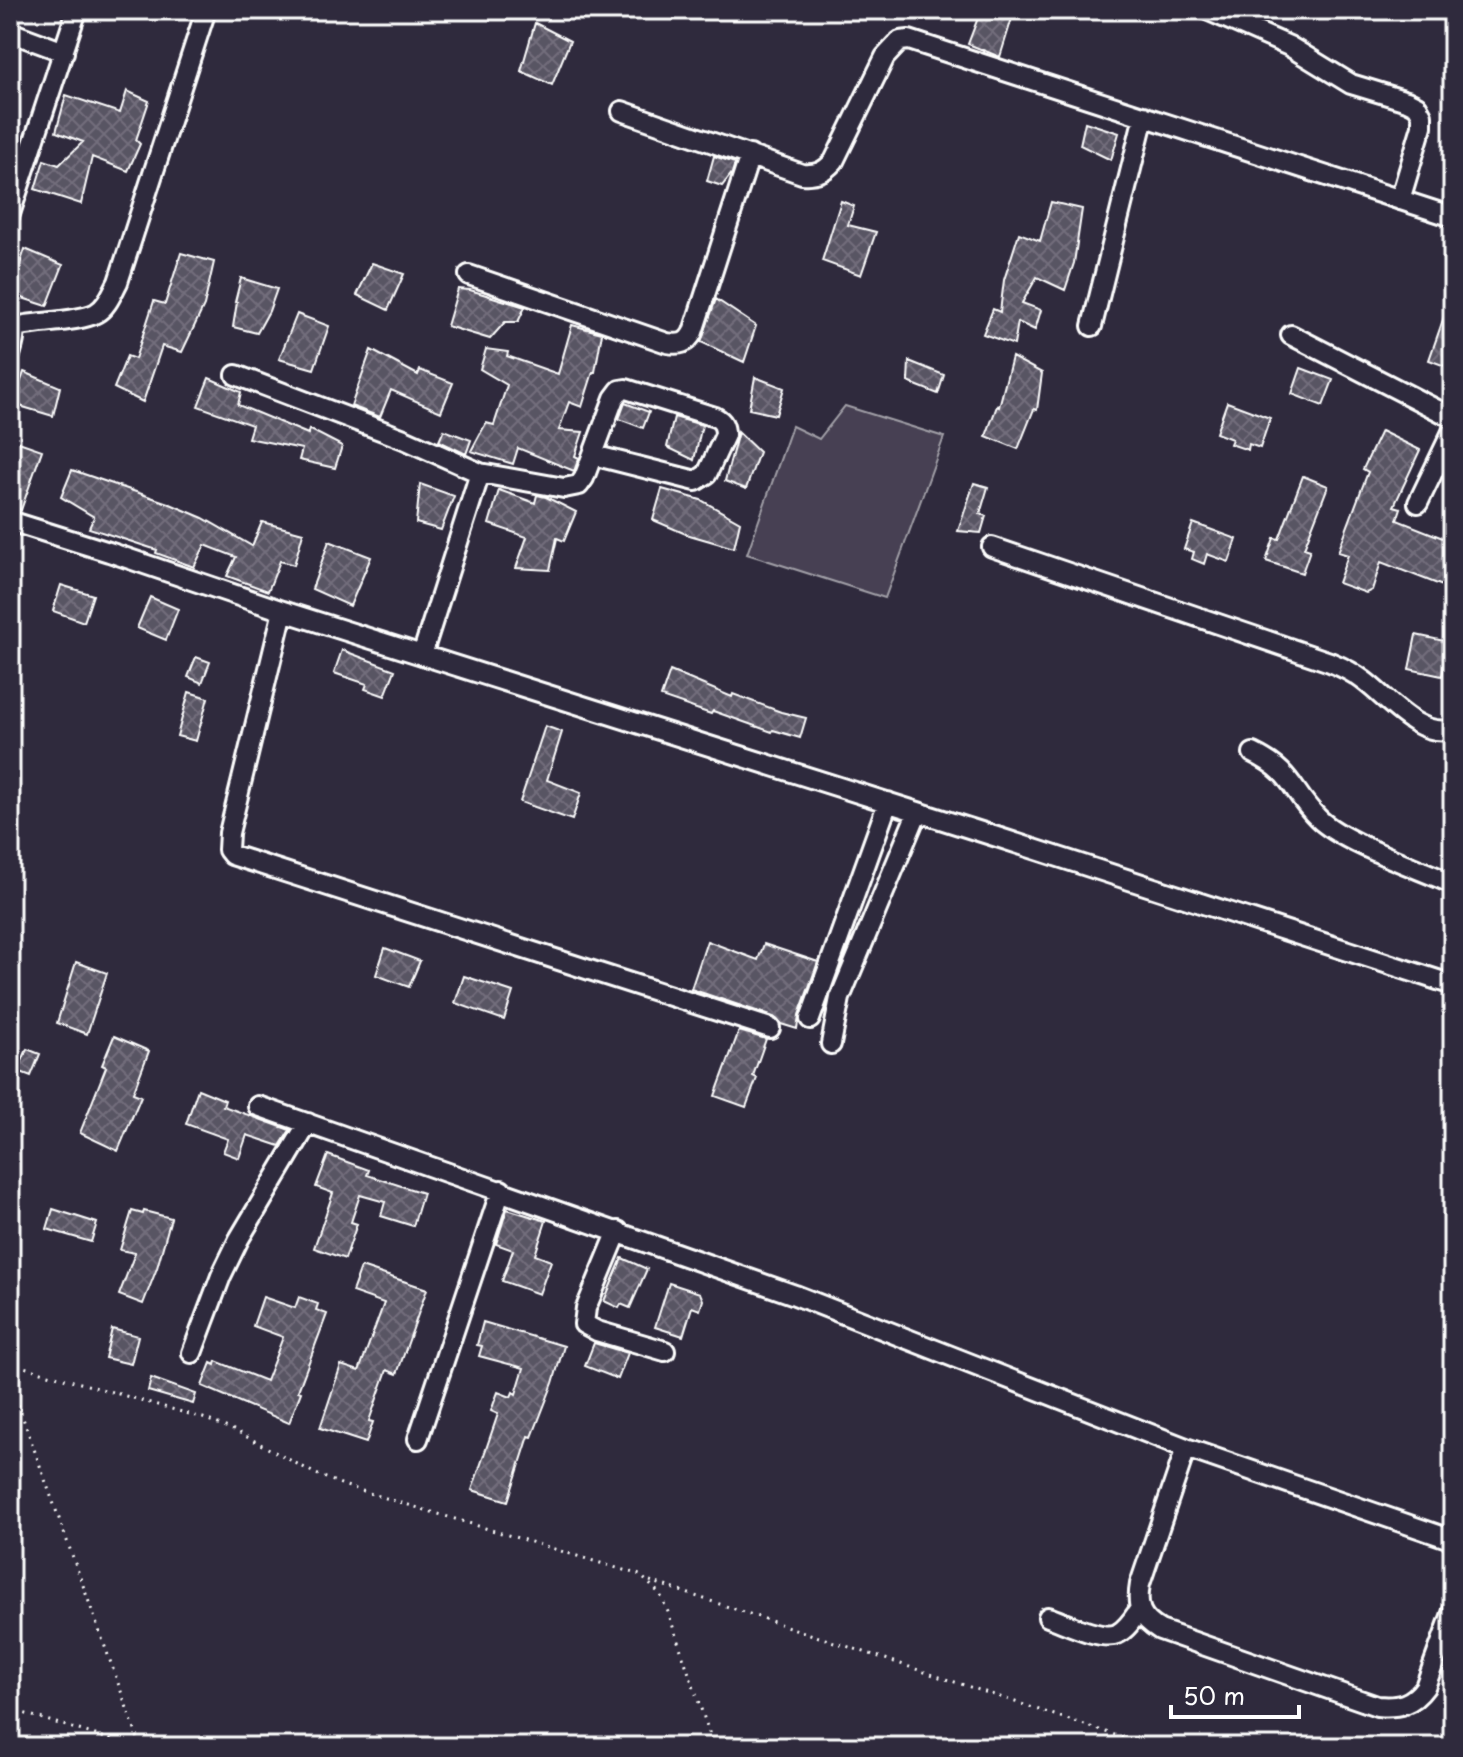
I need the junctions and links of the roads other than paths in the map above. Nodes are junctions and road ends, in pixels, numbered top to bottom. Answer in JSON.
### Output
{"nodes":[{"id":1,"x":77,"y":10,"type":"edge"},
{"id":2,"x":206,"y":10,"type":"edge"},
{"id":3,"x":1207,"y":10,"type":"edge"},
{"id":4,"x":10,"y":32,"type":"edge"},
{"id":5,"x":64,"y":52,"type":"junction"},
{"id":6,"x":622,"y":111,"type":"dead end"},
{"id":7,"x":1144,"y":116,"type":"junction"},
{"id":8,"x":750,"y":155,"type":"junction"},
{"id":9,"x":18,"y":164,"type":"edge"},
{"id":10,"x":1400,"y":200,"type":"junction"},
{"id":11,"x":10,"y":214,"type":"edge"},
{"id":12,"x":1453,"y":217,"type":"edge"},
{"id":13,"x":469,"y":275,"type":"dead end"},
{"id":14,"x":12,"y":325,"type":"edge"},
{"id":15,"x":1092,"y":326,"type":"dead end"},
{"id":16,"x":1291,"y":335,"type":"dead end"},
{"id":17,"x":10,"y":355,"type":"edge"},
{"id":18,"x":236,"y":375,"type":"dead end"},
{"id":19,"x":1453,"y":418,"type":"edge"},
{"id":20,"x":1453,"y":430,"type":"edge"},
{"id":21,"x":593,"y":455,"type":"junction"},
{"id":22,"x":480,"y":473,"type":"junction"},
{"id":23,"x":1418,"y":503,"type":"dead end"},
{"id":24,"x":10,"y":521,"type":"edge"},
{"id":25,"x":992,"y":547,"type":"dead end"},
{"id":26,"x":283,"y":611,"type":"junction"},
{"id":27,"x":422,"y":655,"type":"junction"},
{"id":28,"x":1453,"y":729,"type":"edge"},
{"id":29,"x":1253,"y":753,"type":"dead end"},
{"id":30,"x":888,"y":802,"type":"junction"},
{"id":31,"x":917,"y":813,"type":"junction"},
{"id":32,"x":1453,"y":884,"type":"edge"},
{"id":33,"x":1453,"y":985,"type":"edge"},
{"id":34,"x":810,"y":1019,"type":"dead end"},
{"id":35,"x":770,"y":1028,"type":"dead end"},
{"id":36,"x":831,"y":1044,"type":"dead end"},
{"id":37,"x":258,"y":1106,"type":"dead end"},
{"id":38,"x":308,"y":1123,"type":"junction"},
{"id":39,"x":501,"y":1190,"type":"junction"},
{"id":40,"x":618,"y":1231,"type":"junction"},
{"id":41,"x":665,"y":1351,"type":"dead end"},
{"id":42,"x":192,"y":1353,"type":"dead end"},
{"id":43,"x":418,"y":1439,"type":"dead end"},
{"id":44,"x":1186,"y":1448,"type":"junction"},
{"id":45,"x":1453,"y":1540,"type":"edge"},
{"id":46,"x":1139,"y":1610,"type":"junction"},
{"id":47,"x":1453,"y":1611,"type":"edge"},
{"id":48,"x":1048,"y":1617,"type":"dead end"}],
"edges":[{"from":1,"to":5,"type":"street"},
{"from":2,"to":14,"type":"street"},
{"from":3,"to":10,"type":"street"},
{"from":4,"to":5,"type":"street"},
{"from":5,"to":9,"type":"street"},
{"from":6,"to":8,"type":"street"},
{"from":7,"to":8,"type":"street"},
{"from":7,"to":10,"type":"street"},
{"from":7,"to":15,"type":"street"},
{"from":8,"to":13,"type":"street"},
{"from":9,"to":11,"type":"street"},
{"from":10,"to":12,"type":"street"},
{"from":14,"to":17,"type":"street"},
{"from":16,"to":19,"type":"street"},
{"from":18,"to":22,"type":"street"},
{"from":20,"to":23,"type":"street"},
{"from":21,"to":21,"type":"street"},
{"from":21,"to":22,"type":"street"},
{"from":22,"to":27,"type":"street"},
{"from":24,"to":26,"type":"street"},
{"from":25,"to":28,"type":"street"},
{"from":26,"to":27,"type":"street"},
{"from":26,"to":35,"type":"street"},
{"from":27,"to":30,"type":"street"},
{"from":29,"to":32,"type":"street"},
{"from":30,"to":31,"type":"street"},
{"from":30,"to":34,"type":"street"},
{"from":31,"to":33,"type":"street"},
{"from":31,"to":36,"type":"street"},
{"from":37,"to":38,"type":"street"},
{"from":38,"to":39,"type":"street"},
{"from":38,"to":42,"type":"street"},
{"from":39,"to":40,"type":"street"},
{"from":39,"to":43,"type":"street"},
{"from":40,"to":41,"type":"street"},
{"from":40,"to":44,"type":"street"},
{"from":44,"to":45,"type":"street"},
{"from":44,"to":46,"type":"street"},
{"from":46,"to":47,"type":"street"},
{"from":46,"to":48,"type":"street"}]}
